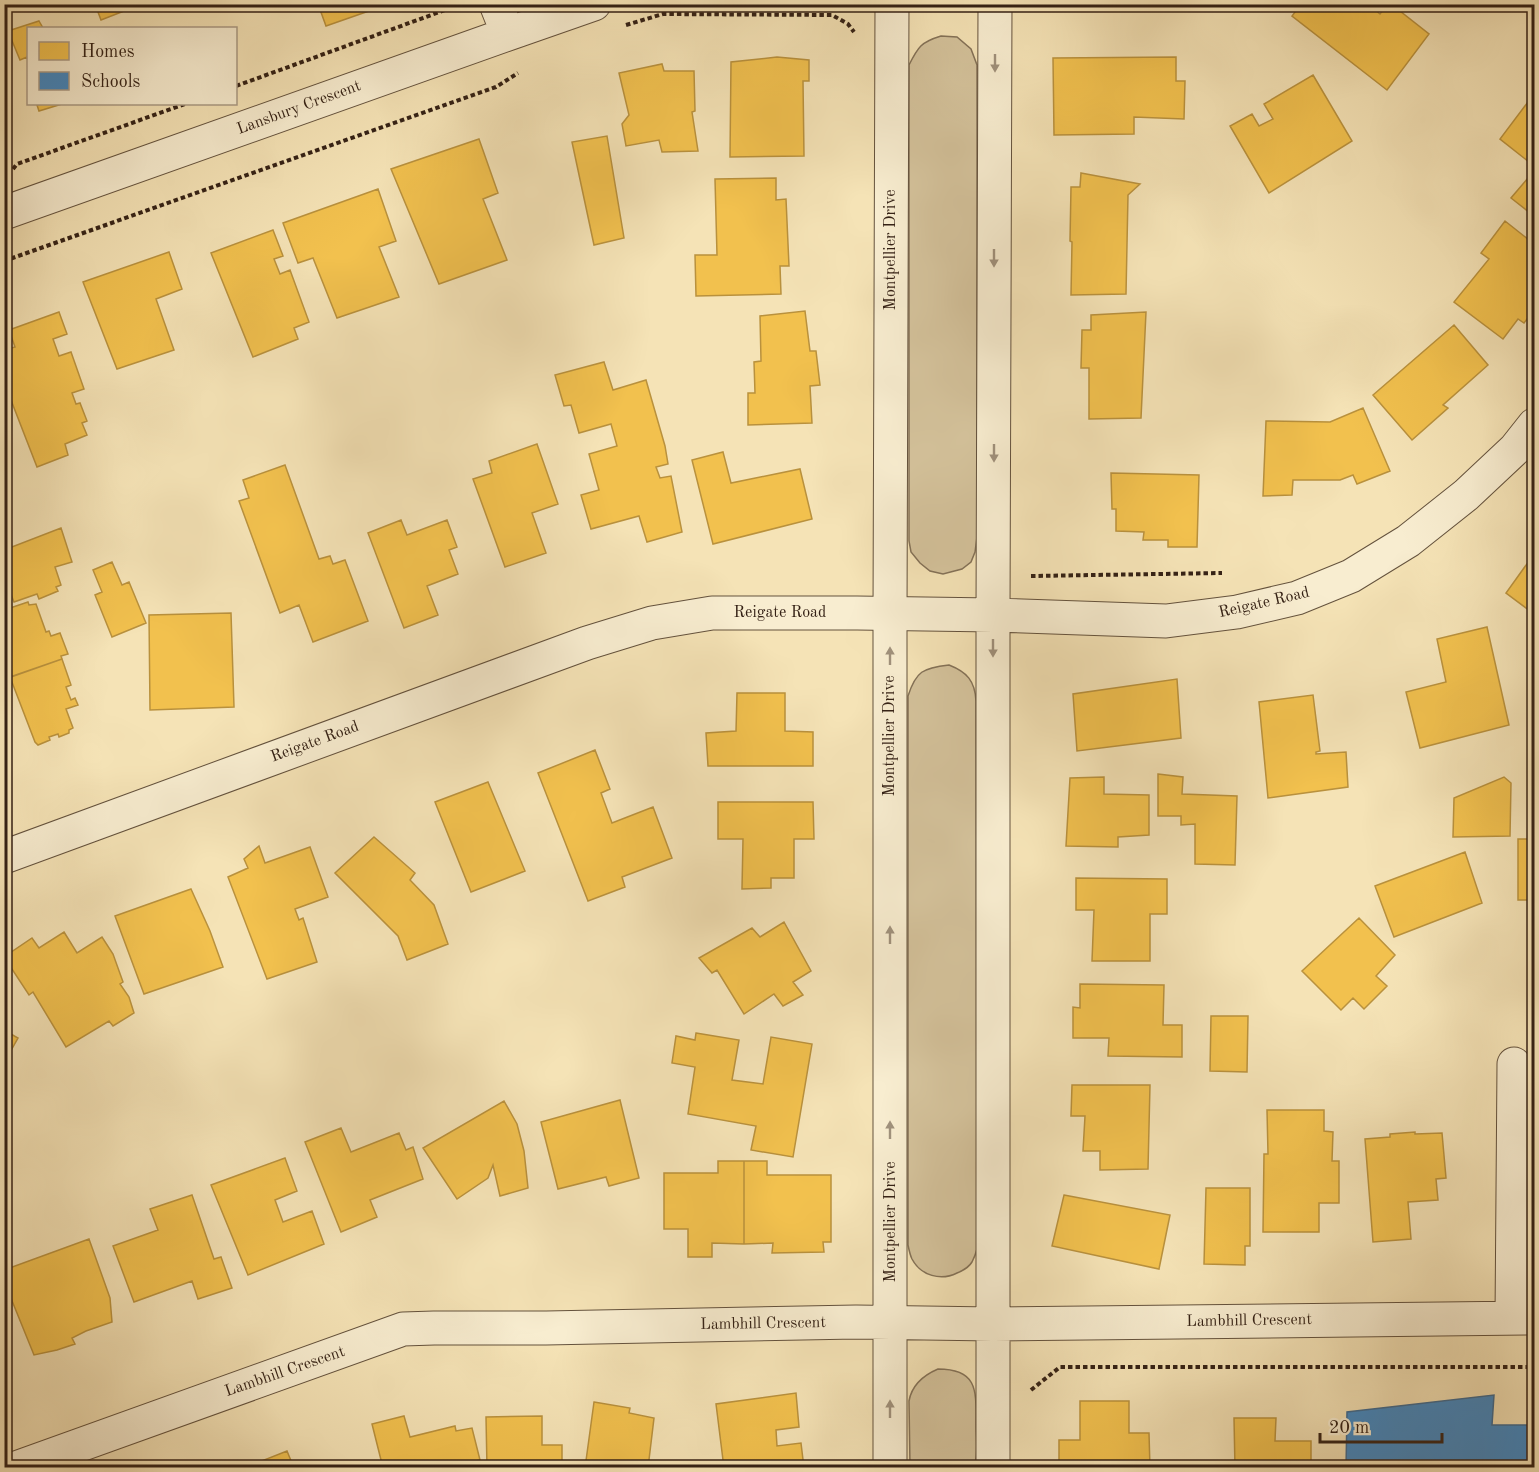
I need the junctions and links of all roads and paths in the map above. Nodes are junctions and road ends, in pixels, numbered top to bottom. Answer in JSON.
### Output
{"nodes":[{"id":1,"x":594,"y":4,"type":"edge"},
{"id":2,"x":892,"y":4,"type":"edge"},
{"id":3,"x":995,"y":4,"type":"edge"},
{"id":4,"x":445,"y":10,"type":"dead end"},
{"id":5,"x":502,"y":19,"type":"edge"},
{"id":6,"x":617,"y":28,"type":"dead end"},
{"id":7,"x":854,"y":32,"type":"dead end"},
{"id":8,"x":523,"y":70,"type":"dead end"},
{"id":9,"x":237,"y":86,"type":"edge"},
{"id":10,"x":183,"y":105,"type":"edge"},
{"id":11,"x":10,"y":171,"type":"dead end"},
{"id":12,"x":4,"y":213,"type":"edge"},
{"id":13,"x":4,"y":261,"type":"edge"},
{"id":14,"x":1534,"y":425,"type":"edge"},
{"id":15,"x":1232,"y":573,"type":"dead end"},
{"id":16,"x":993,"y":606,"type":"junction"},
{"id":17,"x":890,"y":614,"type":"junction"},
{"id":18,"x":4,"y":857,"type":"edge"},
{"id":19,"x":1514,"y":1064,"type":"dead end"},
{"id":20,"x":1523,"y":1318,"type":"edge"},
{"id":21,"x":891,"y":1322,"type":"junction"},
{"id":22,"x":993,"y":1324,"type":"junction"},
{"id":23,"x":1534,"y":1367,"type":"edge"},
{"id":24,"x":1028,"y":1393,"type":"dead end"},
{"id":25,"x":16,"y":1467,"type":"edge"},
{"id":26,"x":890,"y":1467,"type":"edge"},
{"id":27,"x":993,"y":1467,"type":"edge"}],
"edges":[{"from":1,"to":5,"type":"street","name":"Lansbury Crescent"},
{"from":2,"to":17,"type":"street","name":"Montpellier Drive"},
{"from":3,"to":16,"type":"street","one_way":true},
{"from":4,"to":9,"type":"path"},
{"from":5,"to":12,"type":"street","name":"Lansbury Crescent"},
{"from":6,"to":7,"type":"path"},
{"from":8,"to":13,"type":"path"},
{"from":10,"to":11,"type":"path"},
{"from":14,"to":16,"type":"street","name":"Reigate Road"},
{"from":15,"to":16,"type":"path"},
{"from":16,"to":17,"type":"street","name":"Reigate Road"},
{"from":16,"to":22,"type":"street","one_way":true},
{"from":17,"to":18,"type":"street","name":"Reigate Road"},
{"from":21,"to":17,"type":"street","name":"Montpellier Drive","one_way":true},
{"from":19,"to":20,"type":"street"},
{"from":20,"to":22,"type":"street","name":"Lambhill Crescent"},
{"from":21,"to":22,"type":"street","name":"Lambhill Crescent"},
{"from":21,"to":25,"type":"street","name":"Lambhill Crescent"},
{"from":26,"to":21,"type":"street","name":"Montpellier Drive","one_way":true},
{"from":22,"to":27,"type":"street"},
{"from":23,"to":24,"type":"path"}]}
